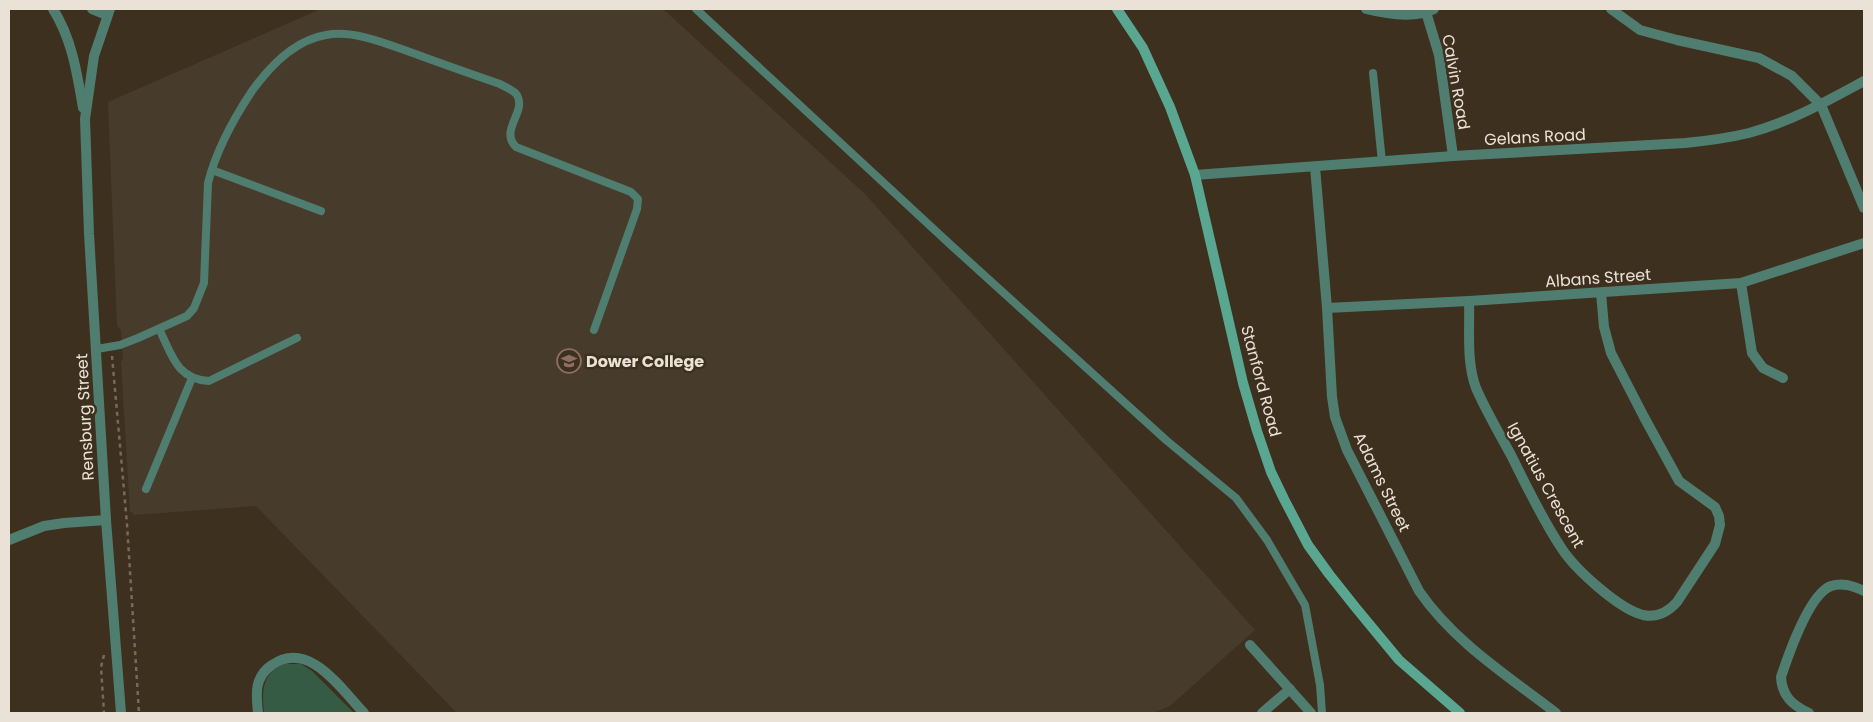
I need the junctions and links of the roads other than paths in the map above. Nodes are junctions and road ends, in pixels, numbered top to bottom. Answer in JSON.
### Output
{"nodes":[{"id":1,"x":52,"y":9,"type":"edge"},
{"id":2,"x":92,"y":9,"type":"edge"},
{"id":3,"x":696,"y":9,"type":"edge"},
{"id":4,"x":1117,"y":9,"type":"edge"},
{"id":5,"x":1366,"y":9,"type":"edge"},
{"id":6,"x":1612,"y":9,"type":"edge"},
{"id":7,"x":1430,"y":11,"type":"edge"},
{"id":8,"x":109,"y":12,"type":"edge"},
{"id":9,"x":1373,"y":73,"type":"dead end"},
{"id":10,"x":1864,"y":81,"type":"edge"},
{"id":11,"x":1822,"y":105,"type":"junction"},
{"id":12,"x":85,"y":119,"type":"junction"},
{"id":13,"x":1453,"y":156,"type":"junction"},
{"id":14,"x":1382,"y":162,"type":"junction"},
{"id":15,"x":1315,"y":167,"type":"junction"},
{"id":16,"x":212,"y":170,"type":"junction"},
{"id":17,"x":1195,"y":175,"type":"junction"},
{"id":18,"x":1864,"y":208,"type":"edge"},
{"id":19,"x":321,"y":211,"type":"dead end"},
{"id":20,"x":1864,"y":243,"type":"edge"},
{"id":21,"x":1741,"y":283,"type":"junction"},
{"id":22,"x":1601,"y":293,"type":"junction"},
{"id":23,"x":1469,"y":301,"type":"junction"},
{"id":24,"x":1327,"y":308,"type":"junction"},
{"id":25,"x":159,"y":329,"type":"junction"},
{"id":26,"x":594,"y":330,"type":"dead end"},
{"id":27,"x":297,"y":338,"type":"dead end"},
{"id":28,"x":97,"y":349,"type":"junction"},
{"id":29,"x":192,"y":378,"type":"junction"},
{"id":30,"x":1783,"y":378,"type":"dead end"},
{"id":31,"x":146,"y":489,"type":"dead end"},
{"id":32,"x":106,"y":520,"type":"junction"},
{"id":33,"x":9,"y":540,"type":"edge"},
{"id":34,"x":1864,"y":591,"type":"edge"},
{"id":35,"x":1250,"y":645,"type":"dead end"},
{"id":36,"x":1290,"y":689,"type":"junction"},
{"id":37,"x":121,"y":713,"type":"edge"},
{"id":38,"x":258,"y":713,"type":"edge"},
{"id":39,"x":364,"y":713,"type":"edge"},
{"id":40,"x":1262,"y":713,"type":"edge"},
{"id":41,"x":1311,"y":713,"type":"edge"},
{"id":42,"x":1322,"y":713,"type":"edge"},
{"id":43,"x":1460,"y":713,"type":"edge"},
{"id":44,"x":1556,"y":713,"type":"edge"},
{"id":45,"x":1809,"y":713,"type":"edge"}],
"edges":[{"from":1,"to":12,"type":"street","name":"Rensburg Street"},
{"from":2,"to":8,"type":"street","name":"Rensburg Street"},
{"from":3,"to":42,"type":"lane"},
{"from":4,"to":17,"type":"main road","name":"Stanford Road"},
{"from":5,"to":7,"type":"street"},
{"from":6,"to":11,"type":"street"},
{"from":7,"to":13,"type":"street","name":"Calvin Road"},
{"from":8,"to":12,"type":"street","name":"Rensburg Street"},
{"from":9,"to":14,"type":"lane"},
{"from":10,"to":11,"type":"street","name":"Gelans Road"},
{"from":11,"to":13,"type":"street","name":"Gelans Road"},
{"from":11,"to":18,"type":"street"},
{"from":12,"to":28,"type":"street","name":"Rensburg Street"},
{"from":13,"to":14,"type":"street","name":"Gelans Road"},
{"from":14,"to":15,"type":"street","name":"Gelans Road"},
{"from":15,"to":17,"type":"street","name":"Gelans Road"},
{"from":15,"to":24,"type":"street","name":"Adams Street"},
{"from":16,"to":19,"type":"lane"},
{"from":16,"to":25,"type":"lane"},
{"from":16,"to":26,"type":"lane"},
{"from":17,"to":43,"type":"main road","name":"Stanford Road"},
{"from":20,"to":21,"type":"street","name":"Albans Street"},
{"from":21,"to":22,"type":"street","name":"Albans Street"},
{"from":21,"to":30,"type":"street"},
{"from":22,"to":23,"type":"street","name":"Albans Street"},
{"from":22,"to":23,"type":"street","name":"Ignatius Crescent"},
{"from":23,"to":24,"type":"street","name":"Albans Street"},
{"from":24,"to":44,"type":"street","name":"Adams Street"},
{"from":25,"to":28,"type":"lane"},
{"from":25,"to":29,"type":"lane"},
{"from":27,"to":29,"type":"lane"},
{"from":28,"to":32,"type":"street","name":"Rensburg Street"},
{"from":29,"to":31,"type":"lane"},
{"from":32,"to":33,"type":"street"},
{"from":32,"to":37,"type":"street","name":"Rensburg Street"},
{"from":34,"to":45,"type":"street"},
{"from":35,"to":36,"type":"street"},
{"from":36,"to":40,"type":"street"},
{"from":36,"to":41,"type":"street"},
{"from":38,"to":39,"type":"street"}]}
